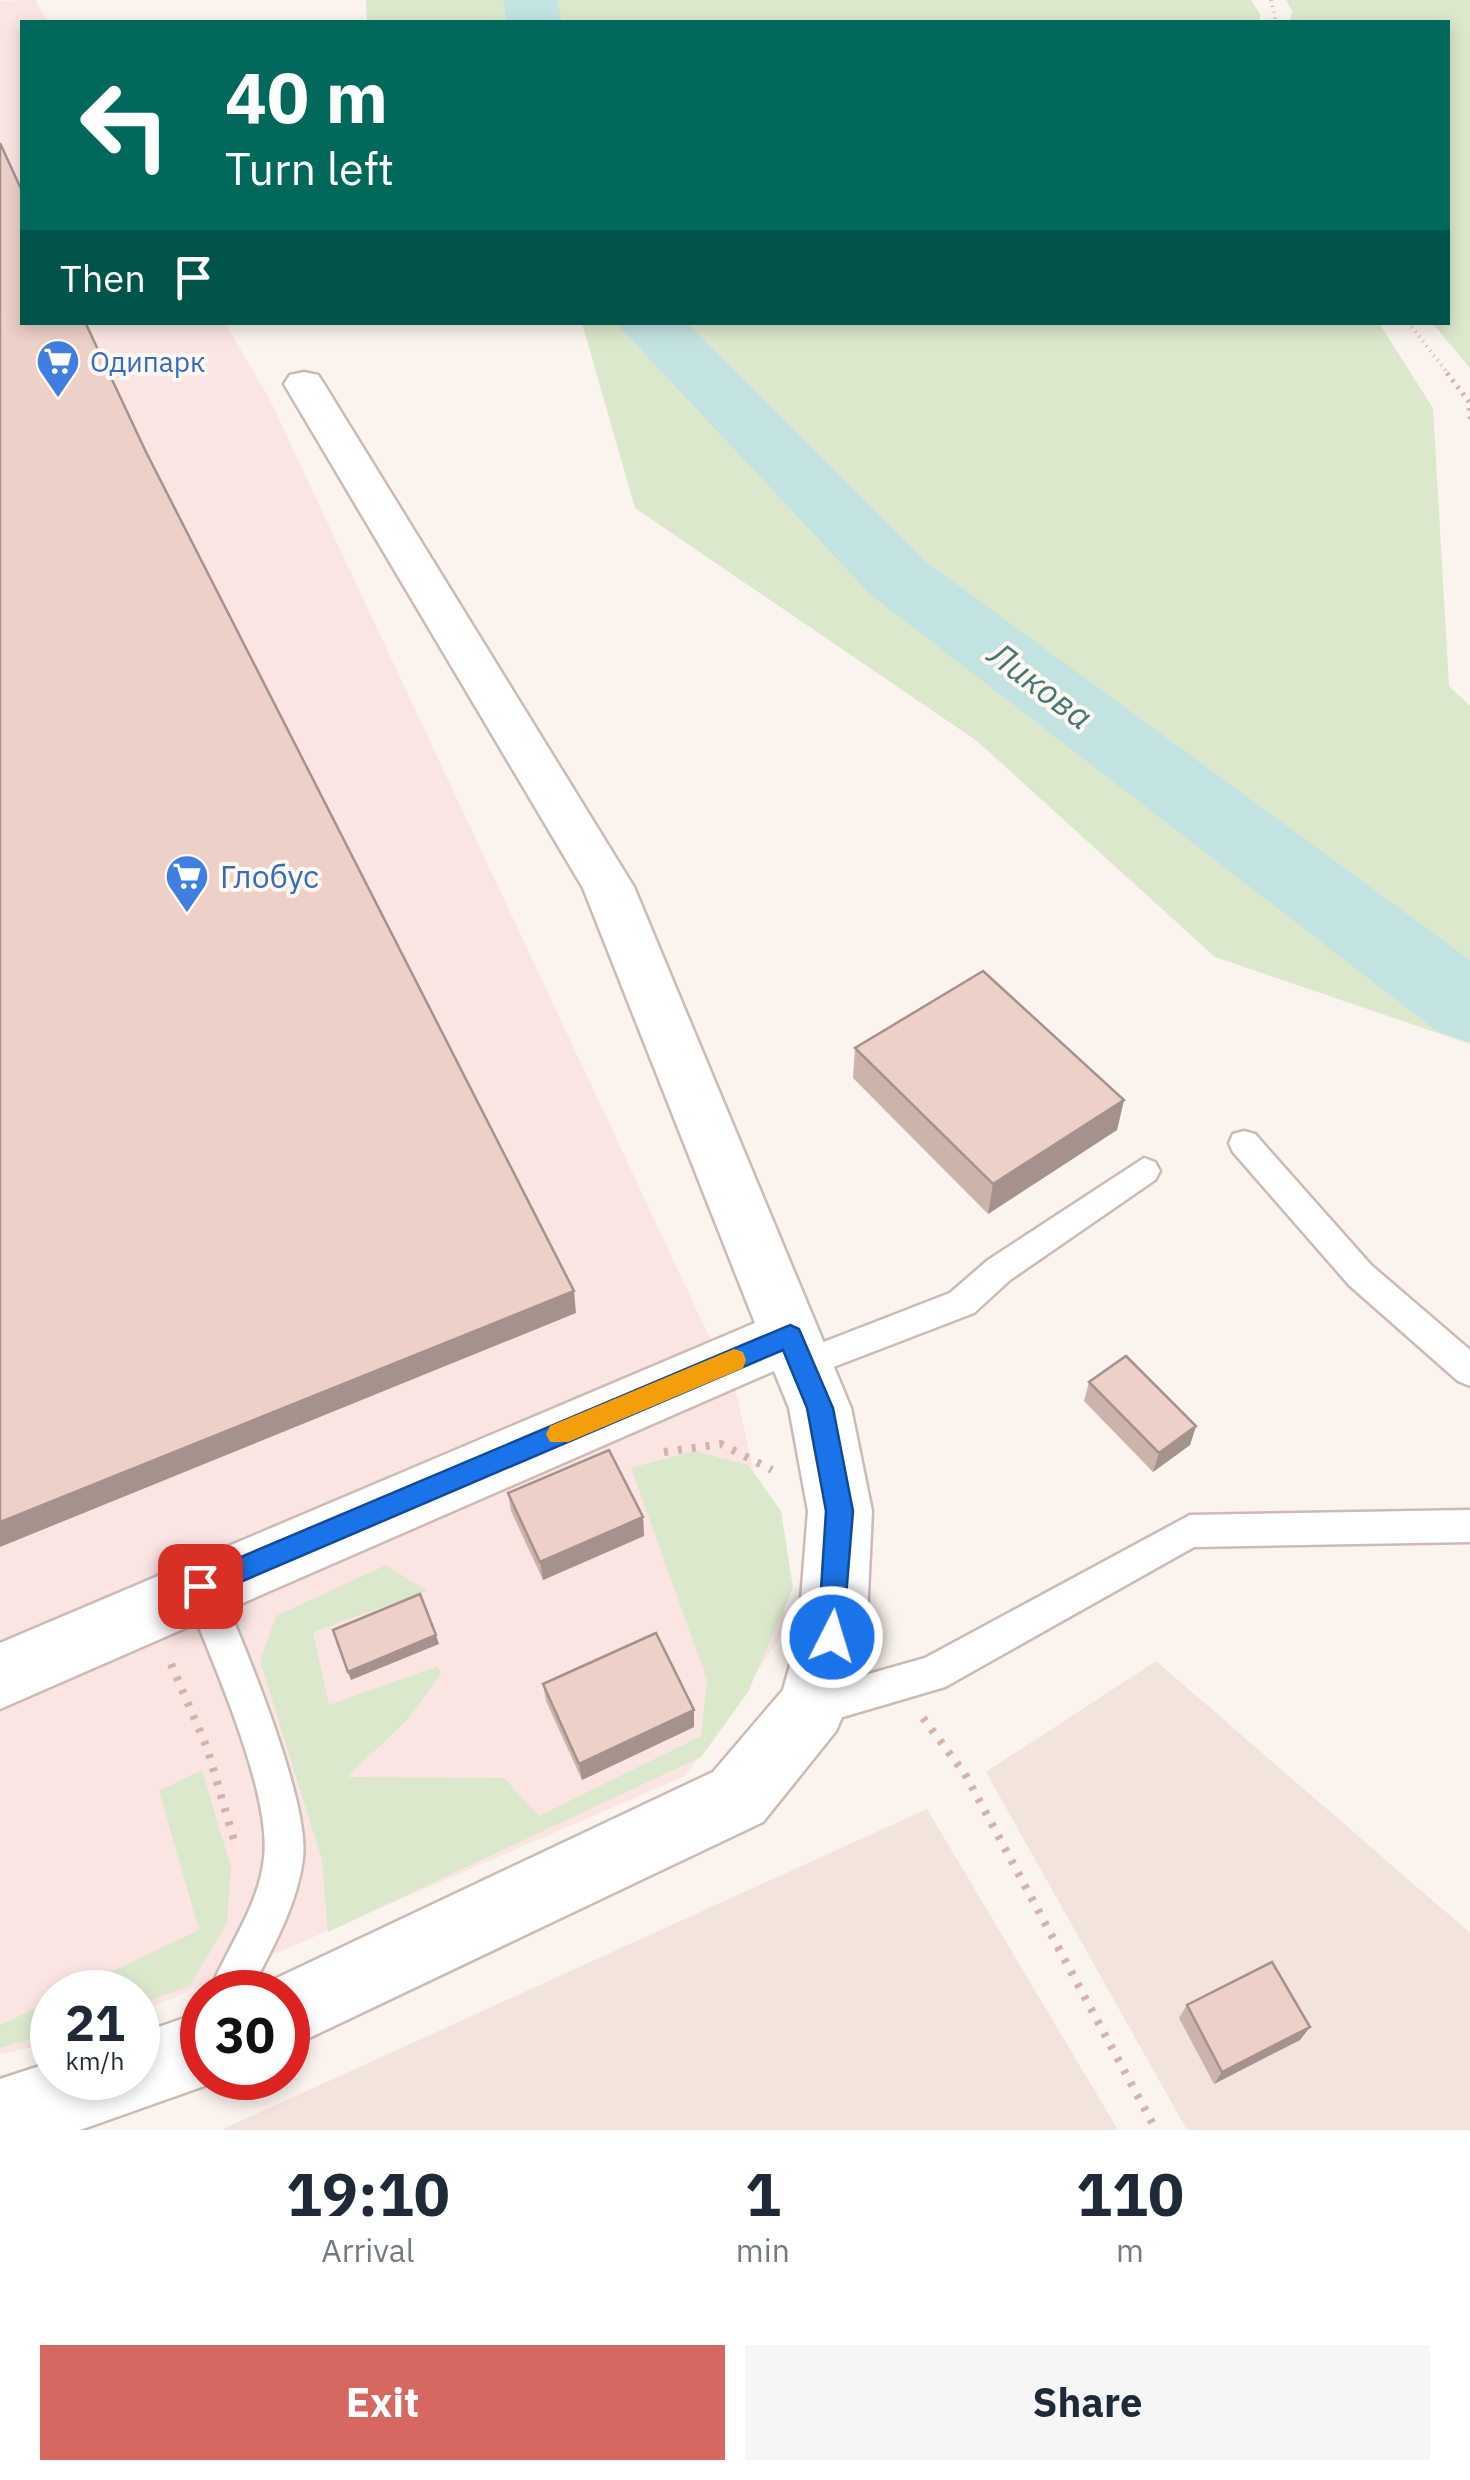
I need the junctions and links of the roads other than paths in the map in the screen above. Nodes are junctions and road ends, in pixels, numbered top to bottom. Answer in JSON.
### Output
{"nodes":[{"id":1,"x":304,"y":384,"type":"dead end"},
{"id":2,"x":1244,"y":1144,"type":"dead end"},
{"id":3,"x":1144,"y":1171,"type":"dead end"},
{"id":4,"x":796,"y":1351,"type":"junction"},
{"id":5,"x":1470,"y":1371,"type":"edge"},
{"id":6,"x":1470,"y":1526,"type":"edge"},
{"id":7,"x":200,"y":1586,"type":"junction"},
{"id":8,"x":0,"y":1676,"type":"edge"},
{"id":9,"x":812,"y":1708,"type":"junction"},
{"id":10,"x":237,"y":1970,"type":"edge"},
{"id":11,"x":310,"y":2001,"type":"edge"},
{"id":12,"x":55,"y":2100,"type":"edge"},
{"id":13,"x":0,"y":2118,"type":"edge"}],
"edges":[{"from":1,"to":4,"type":"street"},
{"from":2,"to":5,"type":"lane"},
{"from":3,"to":4,"type":"lane"},
{"from":4,"to":7,"type":"street"},
{"from":4,"to":9,"type":"street"},
{"from":6,"to":9,"type":"lane"},
{"from":7,"to":8,"type":"street"},
{"from":7,"to":10,"type":"lane"},
{"from":9,"to":11,"type":"street"},
{"from":12,"to":13,"type":"street"}]}
